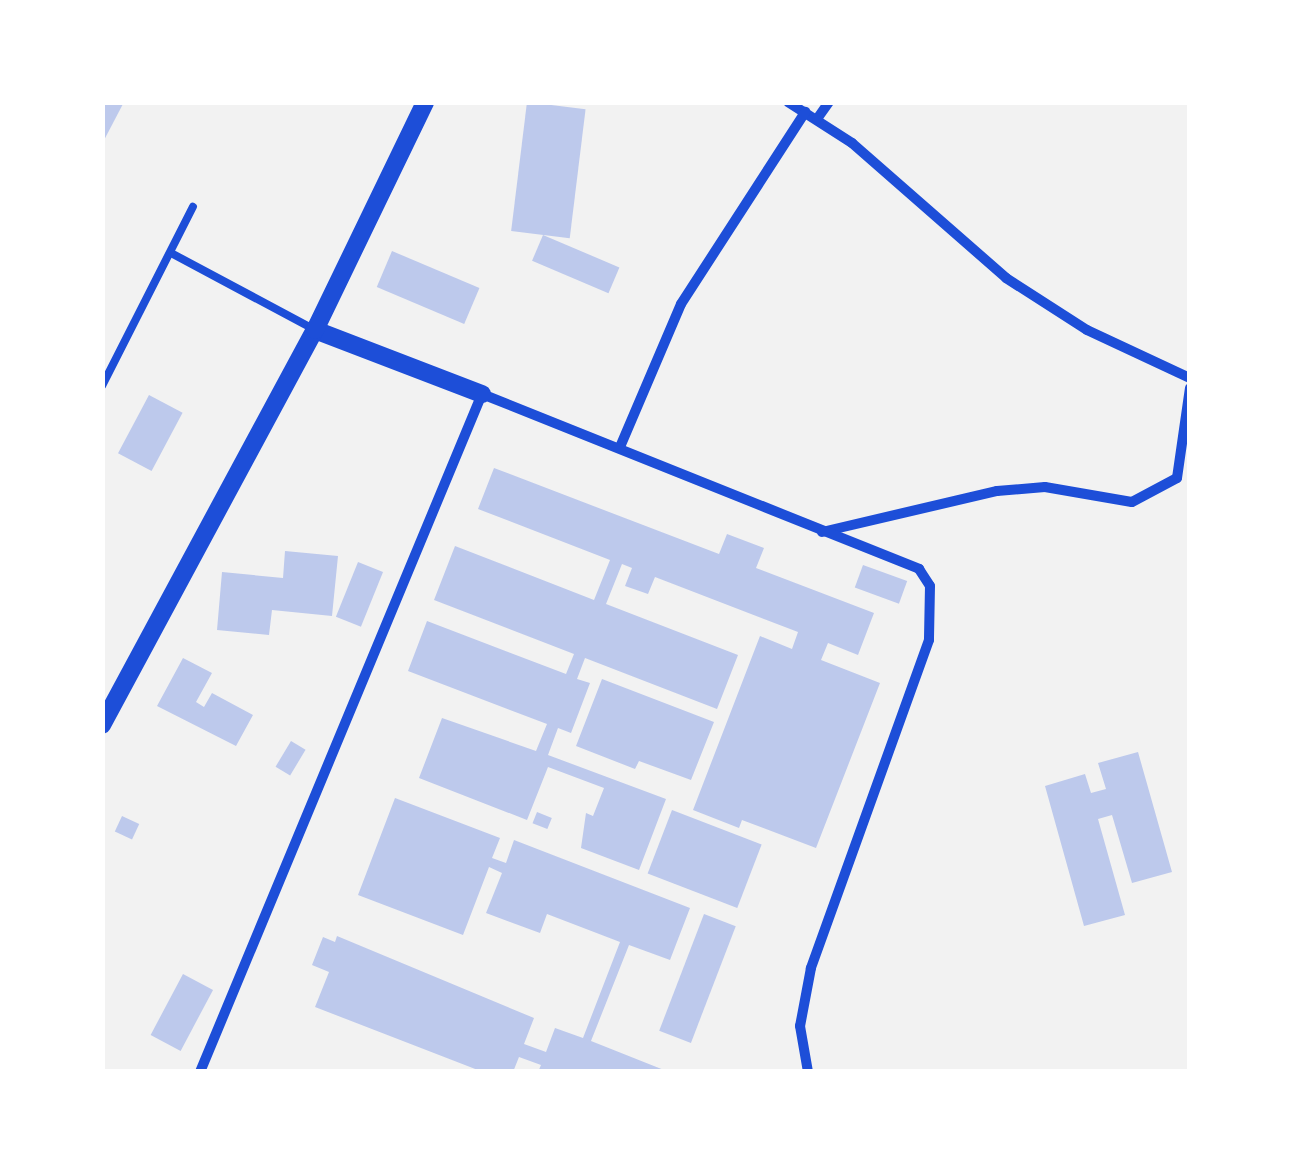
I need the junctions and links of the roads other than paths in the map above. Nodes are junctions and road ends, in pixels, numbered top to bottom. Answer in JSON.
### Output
{"nodes":[{"id":1,"x":425,"y":102,"type":"edge"},
{"id":2,"x":788,"y":102,"type":"edge"},
{"id":3,"x":828,"y":102,"type":"edge"},
{"id":4,"x":805,"y":112,"type":"junction"},
{"id":5,"x":817,"y":119,"type":"junction"},
{"id":6,"x":193,"y":207,"type":"dead end"},
{"id":7,"x":171,"y":253,"type":"junction"},
{"id":8,"x":315,"y":330,"type":"junction"},
{"id":9,"x":1190,"y":378,"type":"edge"},
{"id":10,"x":102,"y":386,"type":"edge"},
{"id":11,"x":1190,"y":388,"type":"edge"},
{"id":12,"x":482,"y":394,"type":"junction"},
{"id":13,"x":620,"y":448,"type":"junction"},
{"id":14,"x":822,"y":532,"type":"junction"},
{"id":15,"x":102,"y":725,"type":"edge"},
{"id":16,"x":200,"y":1072,"type":"edge"},
{"id":17,"x":808,"y":1072,"type":"edge"}],
"edges":[{"from":1,"to":8,"type":"street"},
{"from":2,"to":4,"type":"street"},
{"from":3,"to":5,"type":"street"},
{"from":4,"to":5,"type":"street"},
{"from":4,"to":13,"type":"street"},
{"from":5,"to":9,"type":"street"},
{"from":6,"to":7,"type":"lane"},
{"from":7,"to":8,"type":"lane"},
{"from":7,"to":10,"type":"lane"},
{"from":8,"to":12,"type":"street"},
{"from":8,"to":15,"type":"street"},
{"from":11,"to":14,"type":"street"},
{"from":12,"to":13,"type":"street"},
{"from":12,"to":16,"type":"street"},
{"from":13,"to":14,"type":"street"},
{"from":14,"to":17,"type":"street"}]}
